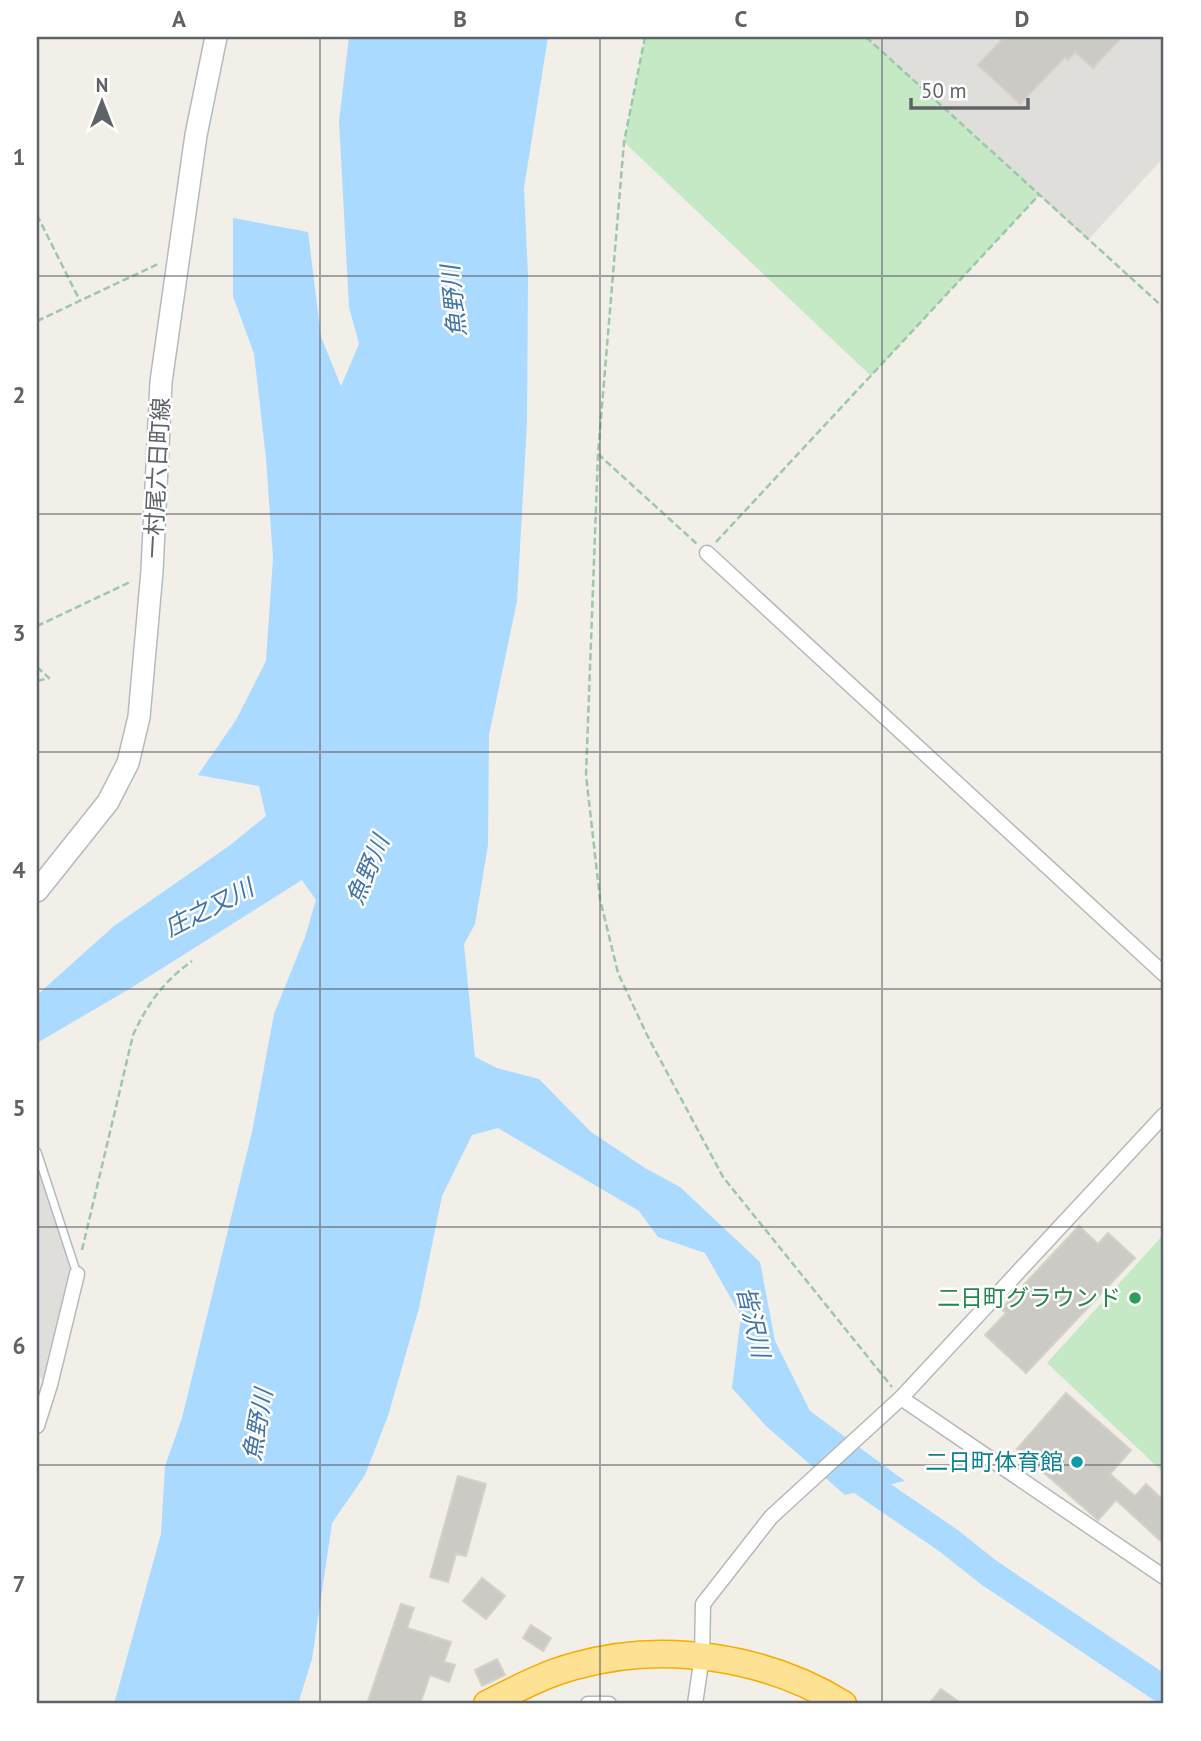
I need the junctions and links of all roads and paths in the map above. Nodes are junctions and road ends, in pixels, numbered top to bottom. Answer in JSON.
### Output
{"nodes":[{"id":1,"x":216,"y":37,"type":"edge"},
{"id":2,"x":645,"y":37,"type":"edge"},
{"id":3,"x":866,"y":37,"type":"edge"},
{"id":4,"x":1039,"y":195,"type":"junction"},
{"id":5,"x":37,"y":215,"type":"edge"},
{"id":6,"x":177,"y":255,"type":"junction"},
{"id":7,"x":80,"y":301,"type":"junction"},
{"id":8,"x":1164,"y":308,"type":"edge"},
{"id":9,"x":37,"y":321,"type":"edge"},
{"id":10,"x":598,"y":454,"type":"junction"},
{"id":11,"x":707,"y":553,"type":"junction"},
{"id":12,"x":152,"y":571,"type":"junction"},
{"id":13,"x":37,"y":626,"type":"edge"},
{"id":14,"x":37,"y":667,"type":"edge"},
{"id":15,"x":37,"y":681,"type":"edge"},
{"id":16,"x":37,"y":891,"type":"edge"},
{"id":17,"x":192,"y":961,"type":"dead end"},
{"id":18,"x":1164,"y":974,"type":"edge"},
{"id":19,"x":1164,"y":1115,"type":"edge"},
{"id":20,"x":37,"y":1152,"type":"edge"},
{"id":21,"x":77,"y":1274,"type":"junction"},
{"id":22,"x":37,"y":1375,"type":"edge"},
{"id":23,"x":50,"y":1385,"type":"junction"},
{"id":24,"x":901,"y":1398,"type":"junction"},
{"id":25,"x":37,"y":1426,"type":"edge"},
{"id":26,"x":1164,"y":1577,"type":"edge"},
{"id":27,"x":702,"y":1656,"type":"junction"},
{"id":28,"x":487,"y":1704,"type":"edge"},
{"id":29,"x":588,"y":1704,"type":"edge"},
{"id":30,"x":609,"y":1704,"type":"edge"},
{"id":31,"x":695,"y":1704,"type":"edge"},
{"id":32,"x":843,"y":1704,"type":"edge"}],
"edges":[{"from":1,"to":6,"type":"main road","name":"一村尾六日町線"},
{"from":2,"to":10,"type":"path"},
{"from":3,"to":4,"type":"path"},
{"from":4,"to":8,"type":"path"},
{"from":4,"to":11,"type":"path"},
{"from":5,"to":7,"type":"path"},
{"from":6,"to":7,"type":"path"},
{"from":6,"to":12,"type":"main road","name":"一村尾六日町線"},
{"from":7,"to":9,"type":"path"},
{"from":10,"to":11,"type":"path"},
{"from":10,"to":24,"type":"path"},
{"from":11,"to":18,"type":"street"},
{"from":12,"to":13,"type":"path"},
{"from":12,"to":16,"type":"main road","name":"一村尾六日町線"},
{"from":14,"to":15,"type":"path"},
{"from":17,"to":21,"type":"path"},
{"from":19,"to":24,"type":"street"},
{"from":20,"to":21,"type":"lane"},
{"from":21,"to":23,"type":"street"},
{"from":22,"to":23,"type":"street"},
{"from":23,"to":25,"type":"street"},
{"from":24,"to":26,"type":"street"},
{"from":24,"to":27,"type":"street"},
{"from":27,"to":28,"type":"highway"},
{"from":27,"to":31,"type":"street"},
{"from":27,"to":32,"type":"highway"},
{"from":29,"to":30,"type":"street"}]}
